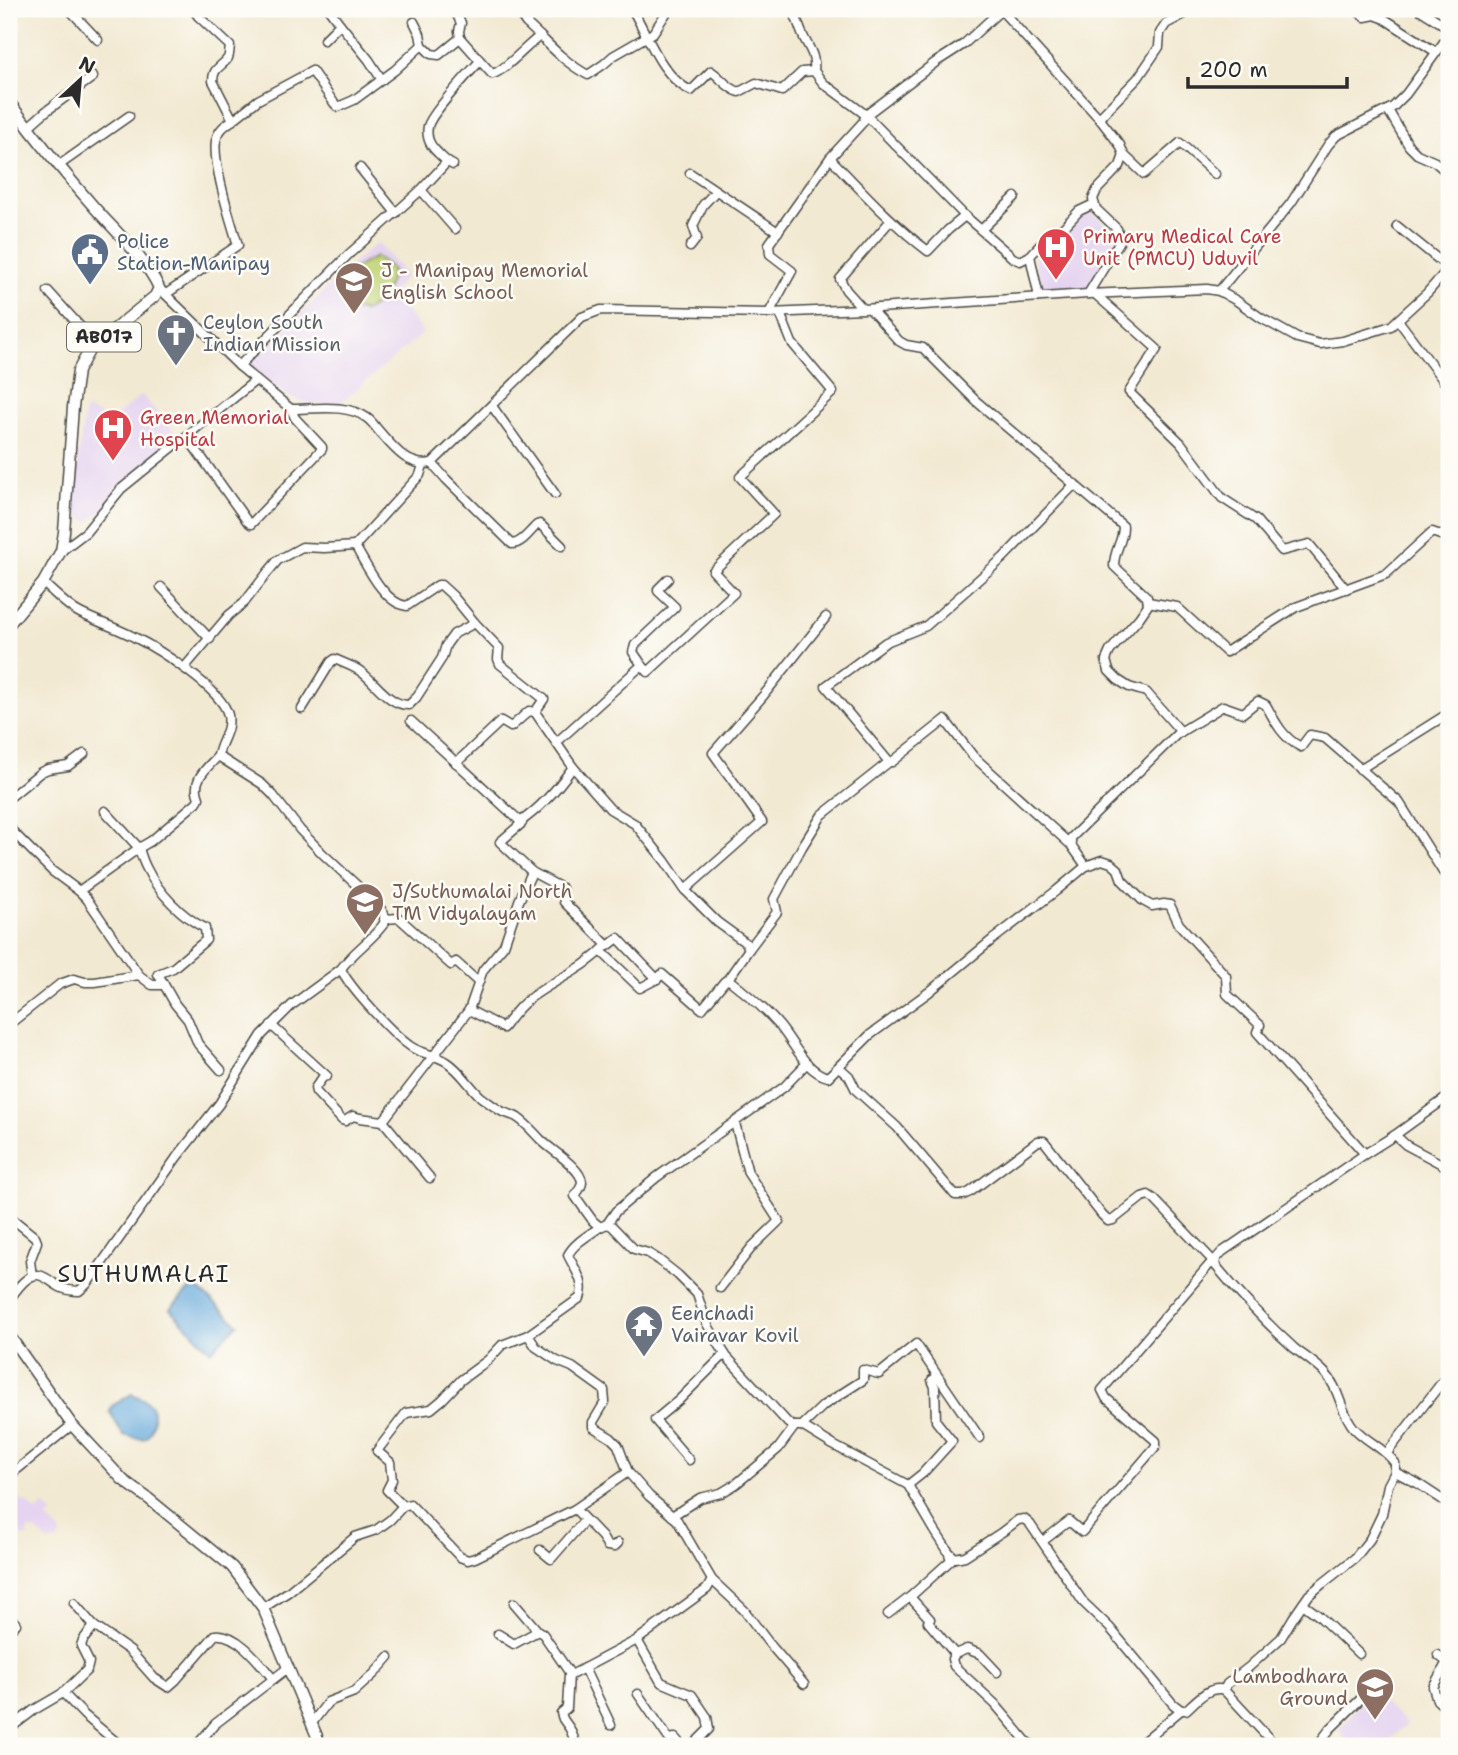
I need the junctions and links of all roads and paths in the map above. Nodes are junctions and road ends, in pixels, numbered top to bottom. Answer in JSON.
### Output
{"nodes":[{"id":1,"x":69,"y":9,"type":"edge"},
{"id":2,"x":193,"y":9,"type":"edge"},
{"id":3,"x":328,"y":9,"type":"edge"},
{"id":4,"x":454,"y":9,"type":"edge"},
{"id":5,"x":516,"y":9,"type":"edge"},
{"id":6,"x":632,"y":9,"type":"edge"},
{"id":7,"x":669,"y":9,"type":"edge"},
{"id":8,"x":792,"y":9,"type":"edge"},
{"id":9,"x":1001,"y":9,"type":"edge"},
{"id":10,"x":1194,"y":9,"type":"edge"},
{"id":11,"x":1355,"y":9,"type":"edge"},
{"id":12,"x":1419,"y":9,"type":"edge"},
{"id":13,"x":1377,"y":12,"type":"edge"},
{"id":14,"x":414,"y":22,"type":"dead end"},
{"id":15,"x":340,"y":24,"type":"junction"},
{"id":16,"x":1449,"y":28,"type":"edge"},
{"id":17,"x":1449,"y":35,"type":"edge"},
{"id":18,"x":541,"y":36,"type":"junction"},
{"id":19,"x":647,"y":37,"type":"junction"},
{"id":20,"x":460,"y":38,"type":"junction"},
{"id":21,"x":98,"y":40,"type":"dead end"},
{"id":22,"x":324,"y":40,"type":"dead end"},
{"id":23,"x":422,"y":45,"type":"junction"},
{"id":24,"x":1436,"y":52,"type":"junction"},
{"id":25,"x":480,"y":61,"type":"junction"},
{"id":26,"x":814,"y":71,"type":"junction"},
{"id":27,"x":93,"y":77,"type":"dead end"},
{"id":28,"x":382,"y":80,"type":"junction"},
{"id":29,"x":9,"y":102,"type":"edge"},
{"id":30,"x":1388,"y":110,"type":"junction"},
{"id":31,"x":129,"y":116,"type":"dead end"},
{"id":32,"x":866,"y":116,"type":"junction"},
{"id":33,"x":1099,"y":118,"type":"junction"},
{"id":34,"x":233,"y":120,"type":"junction"},
{"id":35,"x":28,"y":127,"type":"junction"},
{"id":36,"x":1124,"y":155,"type":"junction"},
{"id":37,"x":830,"y":158,"type":"junction"},
{"id":38,"x":58,"y":166,"type":"junction"},
{"id":39,"x":360,"y":168,"type":"dead end"},
{"id":40,"x":690,"y":173,"type":"dead end"},
{"id":41,"x":1215,"y":174,"type":"dead end"},
{"id":42,"x":1449,"y":174,"type":"edge"},
{"id":43,"x":421,"y":190,"type":"junction"},
{"id":44,"x":716,"y":191,"type":"junction"},
{"id":45,"x":1015,"y":197,"type":"dead end"},
{"id":46,"x":1094,"y":204,"type":"junction"},
{"id":47,"x":396,"y":213,"type":"junction"},
{"id":48,"x":965,"y":216,"type":"junction"},
{"id":49,"x":891,"y":220,"type":"junction"},
{"id":50,"x":1397,"y":226,"type":"dead end"},
{"id":51,"x":455,"y":229,"type":"dead end"},
{"id":52,"x":981,"y":230,"type":"junction"},
{"id":53,"x":778,"y":232,"type":"junction"},
{"id":54,"x":690,"y":247,"type":"dead end"},
{"id":55,"x":1030,"y":256,"type":"junction"},
{"id":56,"x":1449,"y":268,"type":"edge"},
{"id":57,"x":48,"y":291,"type":"dead end"},
{"id":58,"x":162,"y":291,"type":"junction"},
{"id":59,"x":1219,"y":291,"type":"junction"},
{"id":60,"x":1092,"y":294,"type":"junction"},
{"id":61,"x":1039,"y":297,"type":"junction"},
{"id":62,"x":866,"y":309,"type":"junction"},
{"id":63,"x":769,"y":313,"type":"junction"},
{"id":64,"x":780,"y":313,"type":"junction"},
{"id":65,"x":1398,"y":320,"type":"junction"},
{"id":66,"x":96,"y":344,"type":"junction"},
{"id":67,"x":239,"y":366,"type":"junction"},
{"id":68,"x":256,"y":380,"type":"junction"},
{"id":69,"x":1449,"y":388,"type":"edge"},
{"id":70,"x":492,"y":405,"type":"junction"},
{"id":71,"x":291,"y":410,"type":"junction"},
{"id":72,"x":187,"y":437,"type":"junction"},
{"id":73,"x":428,"y":464,"type":"junction"},
{"id":74,"x":1075,"y":484,"type":"junction"},
{"id":75,"x":555,"y":494,"type":"dead end"},
{"id":76,"x":1449,"y":538,"type":"edge"},
{"id":77,"x":355,"y":546,"type":"junction"},
{"id":78,"x":562,"y":546,"type":"dead end"},
{"id":79,"x":61,"y":551,"type":"junction"},
{"id":80,"x":668,"y":579,"type":"dead end"},
{"id":81,"x":43,"y":583,"type":"junction"},
{"id":82,"x":161,"y":587,"type":"dead end"},
{"id":83,"x":1346,"y":589,"type":"junction"},
{"id":84,"x":1148,"y":602,"type":"junction"},
{"id":85,"x":826,"y":617,"type":"dead end"},
{"id":86,"x":475,"y":623,"type":"junction"},
{"id":87,"x":9,"y":624,"type":"edge"},
{"id":88,"x":210,"y":639,"type":"junction"},
{"id":89,"x":642,"y":665,"type":"junction"},
{"id":90,"x":184,"y":668,"type":"junction"},
{"id":91,"x":302,"y":709,"type":"dead end"},
{"id":92,"x":535,"y":712,"type":"junction"},
{"id":93,"x":1449,"y":713,"type":"edge"},
{"id":94,"x":411,"y":721,"type":"dead end"},
{"id":95,"x":1181,"y":732,"type":"junction"},
{"id":96,"x":558,"y":742,"type":"junction"},
{"id":97,"x":84,"y":754,"type":"dead end"},
{"id":98,"x":218,"y":756,"type":"junction"},
{"id":99,"x":889,"y":762,"type":"junction"},
{"id":100,"x":456,"y":763,"type":"junction"},
{"id":101,"x":573,"y":767,"type":"junction"},
{"id":102,"x":1360,"y":769,"type":"junction"},
{"id":103,"x":9,"y":798,"type":"edge"},
{"id":104,"x":105,"y":811,"type":"dead end"},
{"id":105,"x":520,"y":822,"type":"junction"},
{"id":106,"x":9,"y":825,"type":"edge"},
{"id":107,"x":1071,"y":845,"type":"junction"},
{"id":108,"x":139,"y":848,"type":"junction"},
{"id":109,"x":1086,"y":866,"type":"junction"},
{"id":110,"x":532,"y":872,"type":"junction"},
{"id":111,"x":1447,"y":872,"type":"edge"},
{"id":112,"x":685,"y":890,"type":"junction"},
{"id":113,"x":79,"y":891,"type":"junction"},
{"id":114,"x":384,"y":919,"type":"junction"},
{"id":115,"x":604,"y":948,"type":"junction"},
{"id":116,"x":749,"y":948,"type":"junction"},
{"id":117,"x":341,"y":969,"type":"junction"},
{"id":118,"x":139,"y":975,"type":"junction"},
{"id":119,"x":657,"y":979,"type":"junction"},
{"id":120,"x":728,"y":979,"type":"junction"},
{"id":121,"x":478,"y":982,"type":"junction"},
{"id":122,"x":164,"y":985,"type":"junction"},
{"id":123,"x":469,"y":1010,"type":"junction"},
{"id":124,"x":10,"y":1022,"type":"edge"},
{"id":125,"x":271,"y":1025,"type":"junction"},
{"id":126,"x":433,"y":1056,"type":"junction"},
{"id":127,"x":807,"y":1063,"type":"junction"},
{"id":128,"x":839,"y":1067,"type":"junction"},
{"id":129,"x":221,"y":1070,"type":"dead end"},
{"id":130,"x":1449,"y":1096,"type":"edge"},
{"id":131,"x":383,"y":1121,"type":"junction"},
{"id":132,"x":735,"y":1123,"type":"junction"},
{"id":133,"x":1395,"y":1135,"type":"junction"},
{"id":134,"x":1365,"y":1154,"type":"junction"},
{"id":135,"x":1449,"y":1168,"type":"edge"},
{"id":136,"x":430,"y":1178,"type":"dead end"},
{"id":137,"x":9,"y":1216,"type":"edge"},
{"id":138,"x":603,"y":1225,"type":"junction"},
{"id":139,"x":1216,"y":1264,"type":"junction"},
{"id":140,"x":32,"y":1276,"type":"junction"},
{"id":141,"x":720,"y":1288,"type":"dead end"},
{"id":142,"x":9,"y":1300,"type":"edge"},
{"id":143,"x":9,"y":1335,"type":"edge"},
{"id":144,"x":528,"y":1335,"type":"junction"},
{"id":145,"x":725,"y":1354,"type":"junction"},
{"id":146,"x":1449,"y":1373,"type":"edge"},
{"id":147,"x":938,"y":1377,"type":"junction"},
{"id":148,"x":72,"y":1425,"type":"junction"},
{"id":149,"x":798,"y":1426,"type":"junction"},
{"id":150,"x":980,"y":1438,"type":"dead end"},
{"id":151,"x":1387,"y":1453,"type":"junction"},
{"id":152,"x":689,"y":1460,"type":"dead end"},
{"id":153,"x":628,"y":1472,"type":"junction"},
{"id":154,"x":1395,"y":1472,"type":"junction"},
{"id":155,"x":9,"y":1476,"type":"edge"},
{"id":156,"x":908,"y":1485,"type":"junction"},
{"id":157,"x":1449,"y":1504,"type":"edge"},
{"id":158,"x":403,"y":1506,"type":"junction"},
{"id":159,"x":575,"y":1509,"type":"junction"},
{"id":160,"x":672,"y":1516,"type":"junction"},
{"id":161,"x":585,"y":1520,"type":"junction"},
{"id":162,"x":1043,"y":1541,"type":"junction"},
{"id":163,"x":618,"y":1543,"type":"dead end"},
{"id":164,"x":540,"y":1550,"type":"dead end"},
{"id":165,"x":948,"y":1551,"type":"junction"},
{"id":166,"x":712,"y":1580,"type":"junction"},
{"id":167,"x":910,"y":1597,"type":"junction"},
{"id":168,"x":74,"y":1603,"type":"dead end"},
{"id":169,"x":514,"y":1603,"type":"dead end"},
{"id":170,"x":1303,"y":1604,"type":"junction"},
{"id":171,"x":263,"y":1608,"type":"junction"},
{"id":172,"x":888,"y":1614,"type":"dead end"},
{"id":173,"x":9,"y":1616,"type":"edge"},
{"id":174,"x":94,"y":1626,"type":"junction"},
{"id":175,"x":9,"y":1631,"type":"edge"},
{"id":176,"x":538,"y":1631,"type":"junction"},
{"id":177,"x":498,"y":1634,"type":"dead end"},
{"id":178,"x":637,"y":1640,"type":"junction"},
{"id":179,"x":955,"y":1654,"type":"junction"},
{"id":180,"x":1359,"y":1654,"type":"dead end"},
{"id":181,"x":1438,"y":1655,"type":"dead end"},
{"id":182,"x":389,"y":1657,"type":"dead end"},
{"id":183,"x":289,"y":1667,"type":"junction"},
{"id":184,"x":584,"y":1668,"type":"junction"},
{"id":185,"x":997,"y":1672,"type":"dead end"},
{"id":186,"x":569,"y":1674,"type":"junction"},
{"id":187,"x":273,"y":1679,"type":"junction"},
{"id":188,"x":804,"y":1684,"type":"dead end"},
{"id":189,"x":1373,"y":1687,"type":"dead end"},
{"id":190,"x":1224,"y":1690,"type":"junction"},
{"id":191,"x":63,"y":1693,"type":"junction"},
{"id":192,"x":638,"y":1694,"type":"dead end"},
{"id":193,"x":1181,"y":1710,"type":"junction"},
{"id":194,"x":1449,"y":1711,"type":"edge"},
{"id":195,"x":312,"y":1723,"type":"junction"},
{"id":196,"x":611,"y":1725,"type":"dead end"},
{"id":197,"x":9,"y":1729,"type":"edge"},
{"id":198,"x":701,"y":1745,"type":"edge"},
{"id":199,"x":121,"y":1746,"type":"edge"},
{"id":200,"x":196,"y":1746,"type":"edge"},
{"id":201,"x":321,"y":1746,"type":"edge"},
{"id":202,"x":577,"y":1746,"type":"edge"},
{"id":203,"x":682,"y":1746,"type":"edge"},
{"id":204,"x":1034,"y":1746,"type":"edge"},
{"id":205,"x":1138,"y":1746,"type":"edge"},
{"id":206,"x":1276,"y":1746,"type":"edge"},
{"id":207,"x":1317,"y":1746,"type":"edge"}],
"edges":[{"from":1,"to":21,"type":"street"},
{"from":2,"to":34,"type":"street"},
{"from":3,"to":15,"type":"street"},
{"from":4,"to":20,"type":"street"},
{"from":5,"to":18,"type":"street"},
{"from":6,"to":19,"type":"street"},
{"from":7,"to":19,"type":"street"},
{"from":8,"to":26,"type":"street"},
{"from":9,"to":32,"type":"street"},
{"from":9,"to":33,"type":"street"},
{"from":10,"to":33,"type":"street"},
{"from":11,"to":13,"type":"street"},
{"from":12,"to":16,"type":"street"},
{"from":13,"to":24,"type":"street"},
{"from":14,"to":23,"type":"street"},
{"from":15,"to":22,"type":"street"},
{"from":15,"to":28,"type":"street"},
{"from":17,"to":24,"type":"street"},
{"from":18,"to":19,"type":"street"},
{"from":18,"to":25,"type":"street"},
{"from":19,"to":26,"type":"street"},
{"from":20,"to":23,"type":"street"},
{"from":20,"to":25,"type":"street"},
{"from":23,"to":28,"type":"street"},
{"from":24,"to":30,"type":"street"},
{"from":25,"to":43,"type":"street"},
{"from":26,"to":32,"type":"street"},
{"from":27,"to":35,"type":"street"},
{"from":28,"to":34,"type":"street"},
{"from":29,"to":35,"type":"main road"},
{"from":30,"to":42,"type":"street"},
{"from":30,"to":59,"type":"street"},
{"from":31,"to":38,"type":"street"},
{"from":32,"to":37,"type":"street"},
{"from":32,"to":48,"type":"street"},
{"from":33,"to":36,"type":"street"},
{"from":34,"to":58,"type":"street"},
{"from":35,"to":38,"type":"main road"},
{"from":36,"to":41,"type":"street"},
{"from":36,"to":46,"type":"street"},
{"from":37,"to":49,"type":"street"},
{"from":37,"to":53,"type":"street"},
{"from":38,"to":58,"type":"main road"},
{"from":39,"to":47,"type":"street"},
{"from":40,"to":44,"type":"street"},
{"from":43,"to":47,"type":"street"},
{"from":43,"to":51,"type":"street"},
{"from":44,"to":53,"type":"street"},
{"from":44,"to":54,"type":"street"},
{"from":45,"to":52,"type":"street"},
{"from":46,"to":55,"type":"street"},
{"from":46,"to":60,"type":"street"},
{"from":47,"to":67,"type":"street"},
{"from":48,"to":49,"type":"street"},
{"from":48,"to":52,"type":"street"},
{"from":49,"to":62,"type":"street"},
{"from":50,"to":56,"type":"street"},
{"from":52,"to":55,"type":"street"},
{"from":53,"to":63,"type":"street"},
{"from":55,"to":61,"type":"street"},
{"from":56,"to":65,"type":"street"},
{"from":57,"to":66,"type":"street"},
{"from":58,"to":66,"type":"main road","number":"AB017"},
{"from":58,"to":67,"type":"street"},
{"from":59,"to":60,"type":"street"},
{"from":59,"to":65,"type":"street"},
{"from":60,"to":61,"type":"street"},
{"from":60,"to":83,"type":"street"},
{"from":61,"to":62,"type":"street"},
{"from":62,"to":64,"type":"street"},
{"from":62,"to":74,"type":"street"},
{"from":63,"to":64,"type":"street"},
{"from":63,"to":70,"type":"street"},
{"from":64,"to":89,"type":"street"},
{"from":65,"to":69,"type":"street"},
{"from":66,"to":79,"type":"main road","number":"AB017"},
{"from":67,"to":68,"type":"street"},
{"from":68,"to":71,"type":"street"},
{"from":68,"to":72,"type":"street"},
{"from":70,"to":73,"type":"street"},
{"from":70,"to":75,"type":"street"},
{"from":71,"to":72,"type":"street"},
{"from":71,"to":73,"type":"street"},
{"from":72,"to":79,"type":"street"},
{"from":73,"to":77,"type":"street"},
{"from":73,"to":78,"type":"street"},
{"from":74,"to":84,"type":"street"},
{"from":74,"to":99,"type":"street"},
{"from":76,"to":83,"type":"street"},
{"from":77,"to":86,"type":"street"},
{"from":77,"to":88,"type":"street"},
{"from":79,"to":81,"type":"main road","number":"AB017"},
{"from":80,"to":89,"type":"street"},
{"from":81,"to":87,"type":"main road","number":"AB017"},
{"from":81,"to":90,"type":"street"},
{"from":82,"to":88,"type":"street"},
{"from":83,"to":84,"type":"street"},
{"from":84,"to":95,"type":"street"},
{"from":85,"to":112,"type":"street"},
{"from":86,"to":91,"type":"street"},
{"from":86,"to":92,"type":"street"},
{"from":88,"to":90,"type":"street"},
{"from":89,"to":96,"type":"street"},
{"from":90,"to":98,"type":"street"},
{"from":92,"to":96,"type":"street"},
{"from":92,"to":100,"type":"street"},
{"from":93,"to":102,"type":"street"},
{"from":94,"to":100,"type":"street"},
{"from":95,"to":102,"type":"street"},
{"from":95,"to":107,"type":"street"},
{"from":96,"to":101,"type":"street"},
{"from":97,"to":103,"type":"street"},
{"from":98,"to":108,"type":"street"},
{"from":98,"to":114,"type":"street"},
{"from":99,"to":107,"type":"street"},
{"from":99,"to":116,"type":"street"},
{"from":100,"to":105,"type":"street"},
{"from":101,"to":105,"type":"street"},
{"from":101,"to":112,"type":"street"},
{"from":102,"to":111,"type":"street"},
{"from":104,"to":108,"type":"street"},
{"from":105,"to":110,"type":"street"},
{"from":106,"to":113,"type":"street"},
{"from":107,"to":109,"type":"street"},
{"from":108,"to":113,"type":"street"},
{"from":108,"to":122,"type":"street"},
{"from":109,"to":128,"type":"street"},
{"from":109,"to":134,"type":"street"},
{"from":110,"to":115,"type":"street"},
{"from":110,"to":121,"type":"street"},
{"from":112,"to":116,"type":"street"},
{"from":113,"to":118,"type":"street"},
{"from":114,"to":117,"type":"street"},
{"from":114,"to":121,"type":"street"},
{"from":115,"to":119,"type":"street"},
{"from":115,"to":119,"type":"street"},
{"from":115,"to":123,"type":"street"},
{"from":116,"to":120,"type":"street"},
{"from":117,"to":125,"type":"street"},
{"from":117,"to":126,"type":"street"},
{"from":118,"to":122,"type":"street"},
{"from":118,"to":124,"type":"street"},
{"from":119,"to":120,"type":"street"},
{"from":120,"to":127,"type":"street"},
{"from":121,"to":123,"type":"street"},
{"from":122,"to":129,"type":"street"},
{"from":123,"to":126,"type":"street"},
{"from":125,"to":131,"type":"street"},
{"from":125,"to":140,"type":"street"},
{"from":126,"to":131,"type":"street"},
{"from":126,"to":138,"type":"street"},
{"from":127,"to":128,"type":"street"},
{"from":127,"to":132,"type":"street"},
{"from":128,"to":139,"type":"street"},
{"from":130,"to":133,"type":"street"},
{"from":131,"to":136,"type":"street"},
{"from":132,"to":138,"type":"street"},
{"from":132,"to":141,"type":"street"},
{"from":133,"to":134,"type":"street"},
{"from":133,"to":135,"type":"street"},
{"from":134,"to":139,"type":"street"},
{"from":137,"to":140,"type":"street"},
{"from":138,"to":144,"type":"street"},
{"from":138,"to":145,"type":"street"},
{"from":139,"to":151,"type":"street"},
{"from":139,"to":162,"type":"street"},
{"from":140,"to":142,"type":"street"},
{"from":143,"to":148,"type":"main road"},
{"from":144,"to":153,"type":"street"},
{"from":144,"to":158,"type":"street"},
{"from":145,"to":149,"type":"street"},
{"from":145,"to":152,"type":"street"},
{"from":146,"to":151,"type":"street"},
{"from":147,"to":149,"type":"street"},
{"from":147,"to":150,"type":"street"},
{"from":147,"to":156,"type":"street"},
{"from":148,"to":155,"type":"street"},
{"from":148,"to":171,"type":"main road"},
{"from":149,"to":156,"type":"street"},
{"from":149,"to":160,"type":"street"},
{"from":151,"to":154,"type":"street"},
{"from":153,"to":159,"type":"street"},
{"from":153,"to":160,"type":"street"},
{"from":154,"to":157,"type":"street"},
{"from":154,"to":170,"type":"street"},
{"from":156,"to":165,"type":"street"},
{"from":158,"to":159,"type":"street"},
{"from":158,"to":171,"type":"street"},
{"from":159,"to":161,"type":"street"},
{"from":160,"to":166,"type":"street"},
{"from":161,"to":163,"type":"street"},
{"from":161,"to":164,"type":"street"},
{"from":162,"to":165,"type":"street"},
{"from":162,"to":193,"type":"street"},
{"from":165,"to":167,"type":"street"},
{"from":166,"to":178,"type":"street"},
{"from":166,"to":188,"type":"street"},
{"from":167,"to":172,"type":"street"},
{"from":167,"to":179,"type":"street"},
{"from":168,"to":174,"type":"street"},
{"from":169,"to":176,"type":"street"},
{"from":170,"to":180,"type":"street"},
{"from":170,"to":190,"type":"street"},
{"from":171,"to":183,"type":"main road"},
{"from":173,"to":175,"type":"street"},
{"from":174,"to":187,"type":"street"},
{"from":174,"to":191,"type":"street"},
{"from":176,"to":177,"type":"street"},
{"from":176,"to":186,"type":"street"},
{"from":178,"to":184,"type":"street"},
{"from":178,"to":198,"type":"street"},
{"from":179,"to":185,"type":"street"},
{"from":179,"to":204,"type":"street"},
{"from":181,"to":194,"type":"street"},
{"from":182,"to":195,"type":"street"},
{"from":183,"to":187,"type":"street"},
{"from":183,"to":195,"type":"main road"},
{"from":184,"to":186,"type":"street"},
{"from":184,"to":196,"type":"street"},
{"from":186,"to":202,"type":"street"},
{"from":187,"to":200,"type":"street"},
{"from":189,"to":207,"type":"street"},
{"from":190,"to":193,"type":"street"},
{"from":190,"to":206,"type":"street"},
{"from":191,"to":197,"type":"street"},
{"from":191,"to":199,"type":"street"},
{"from":192,"to":203,"type":"street"},
{"from":193,"to":205,"type":"street"},
{"from":195,"to":201,"type":"main road"}]}
